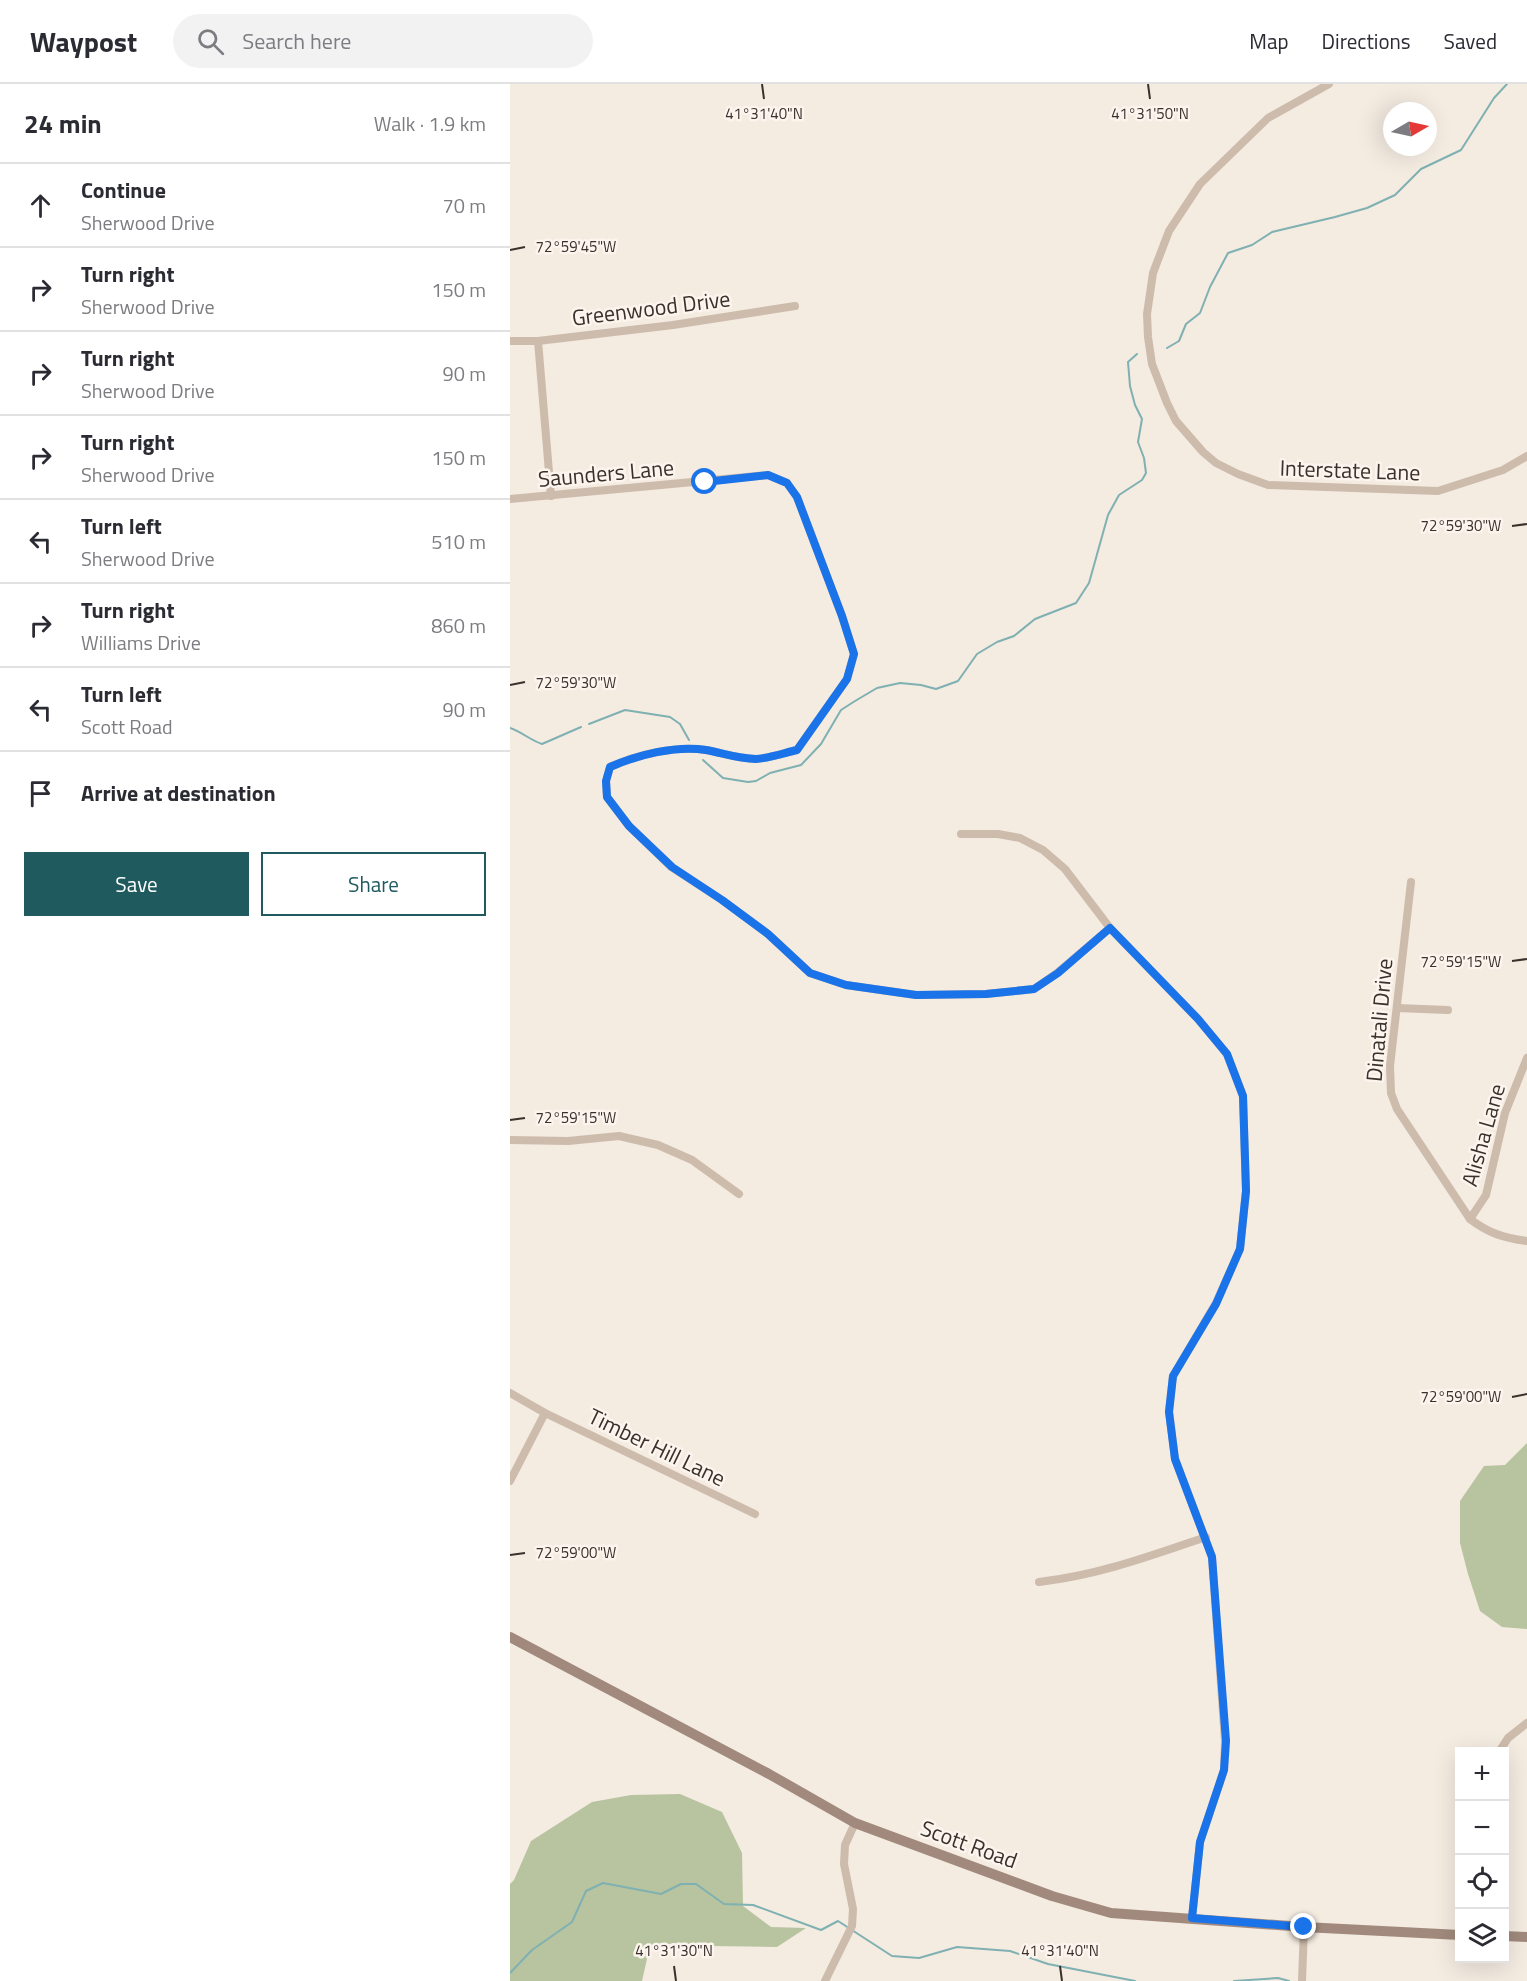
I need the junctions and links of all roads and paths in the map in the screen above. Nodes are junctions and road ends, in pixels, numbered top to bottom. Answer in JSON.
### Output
{"nodes":[{"id":1,"x":1329,"y":84,"type":"edge"},
{"id":2,"x":795,"y":306,"type":"dead end"},
{"id":3,"x":510,"y":341,"type":"edge"},
{"id":4,"x":538,"y":341,"type":"junction"},
{"id":5,"x":1527,"y":456,"type":"edge"},
{"id":6,"x":551,"y":496,"type":"junction"},
{"id":7,"x":510,"y":500,"type":"edge"},
{"id":8,"x":961,"y":834,"type":"dead end"},
{"id":9,"x":1411,"y":882,"type":"dead end"},
{"id":10,"x":1110,"y":928,"type":"junction"},
{"id":11,"x":1397,"y":1008,"type":"junction"},
{"id":12,"x":1448,"y":1010,"type":"dead end"},
{"id":13,"x":1527,"y":1058,"type":"edge"},
{"id":14,"x":510,"y":1140,"type":"edge"},
{"id":15,"x":739,"y":1194,"type":"dead end"},
{"id":16,"x":1470,"y":1219,"type":"junction"},
{"id":17,"x":1527,"y":1241,"type":"edge"},
{"id":18,"x":510,"y":1393,"type":"edge"},
{"id":19,"x":545,"y":1413,"type":"junction"},
{"id":20,"x":510,"y":1481,"type":"edge"},
{"id":21,"x":755,"y":1514,"type":"dead end"},
{"id":22,"x":1206,"y":1537,"type":"junction"},
{"id":23,"x":1039,"y":1582,"type":"dead end"},
{"id":24,"x":510,"y":1637,"type":"edge"},
{"id":25,"x":1527,"y":1723,"type":"edge"},
{"id":26,"x":1502,"y":1747,"type":"edge"},
{"id":27,"x":855,"y":1823,"type":"junction"},
{"id":28,"x":1192,"y":1918,"type":"junction"},
{"id":29,"x":1304,"y":1927,"type":"junction"},
{"id":30,"x":1455,"y":1935,"type":"edge"},
{"id":31,"x":1509,"y":1936,"type":"edge"},
{"id":32,"x":1527,"y":1937,"type":"edge"},
{"id":33,"x":825,"y":1981,"type":"edge"},
{"id":34,"x":1302,"y":1981,"type":"edge"}],
"edges":[{"from":1,"to":5,"type":"street","name":"Interstate Lane"},
{"from":2,"to":4,"type":"street","name":"Greenwood Drive"},
{"from":3,"to":4,"type":"street","name":"Greenwood Drive"},
{"from":4,"to":6,"type":"street"},
{"from":6,"to":7,"type":"street","name":"Saunders Lane"},
{"from":6,"to":10,"type":"street","name":"Saunders Lane"},
{"from":8,"to":10,"type":"street"},
{"from":9,"to":11,"type":"street","name":"Dinatali Drive"},
{"from":10,"to":22,"type":"street"},
{"from":11,"to":12,"type":"street"},
{"from":11,"to":16,"type":"street","name":"Dinatali Drive"},
{"from":13,"to":16,"type":"street","name":"Alisha Lane"},
{"from":14,"to":15,"type":"street"},
{"from":16,"to":17,"type":"street","name":"Dinatali Drive"},
{"from":18,"to":19,"type":"street","name":"Timber Hill Lane"},
{"from":19,"to":20,"type":"street"},
{"from":19,"to":21,"type":"street","name":"Timber Hill Lane"},
{"from":22,"to":23,"type":"street"},
{"from":22,"to":28,"type":"street"},
{"from":24,"to":27,"type":"main road","name":"Scott Road"},
{"from":25,"to":26,"type":"street"},
{"from":27,"to":28,"type":"main road","name":"Scott Road"},
{"from":27,"to":33,"type":"street"},
{"from":28,"to":29,"type":"main road","name":"Scott Road"},
{"from":29,"to":30,"type":"main road","name":"Scott Road"},
{"from":29,"to":34,"type":"street"},
{"from":31,"to":32,"type":"main road"}]}
